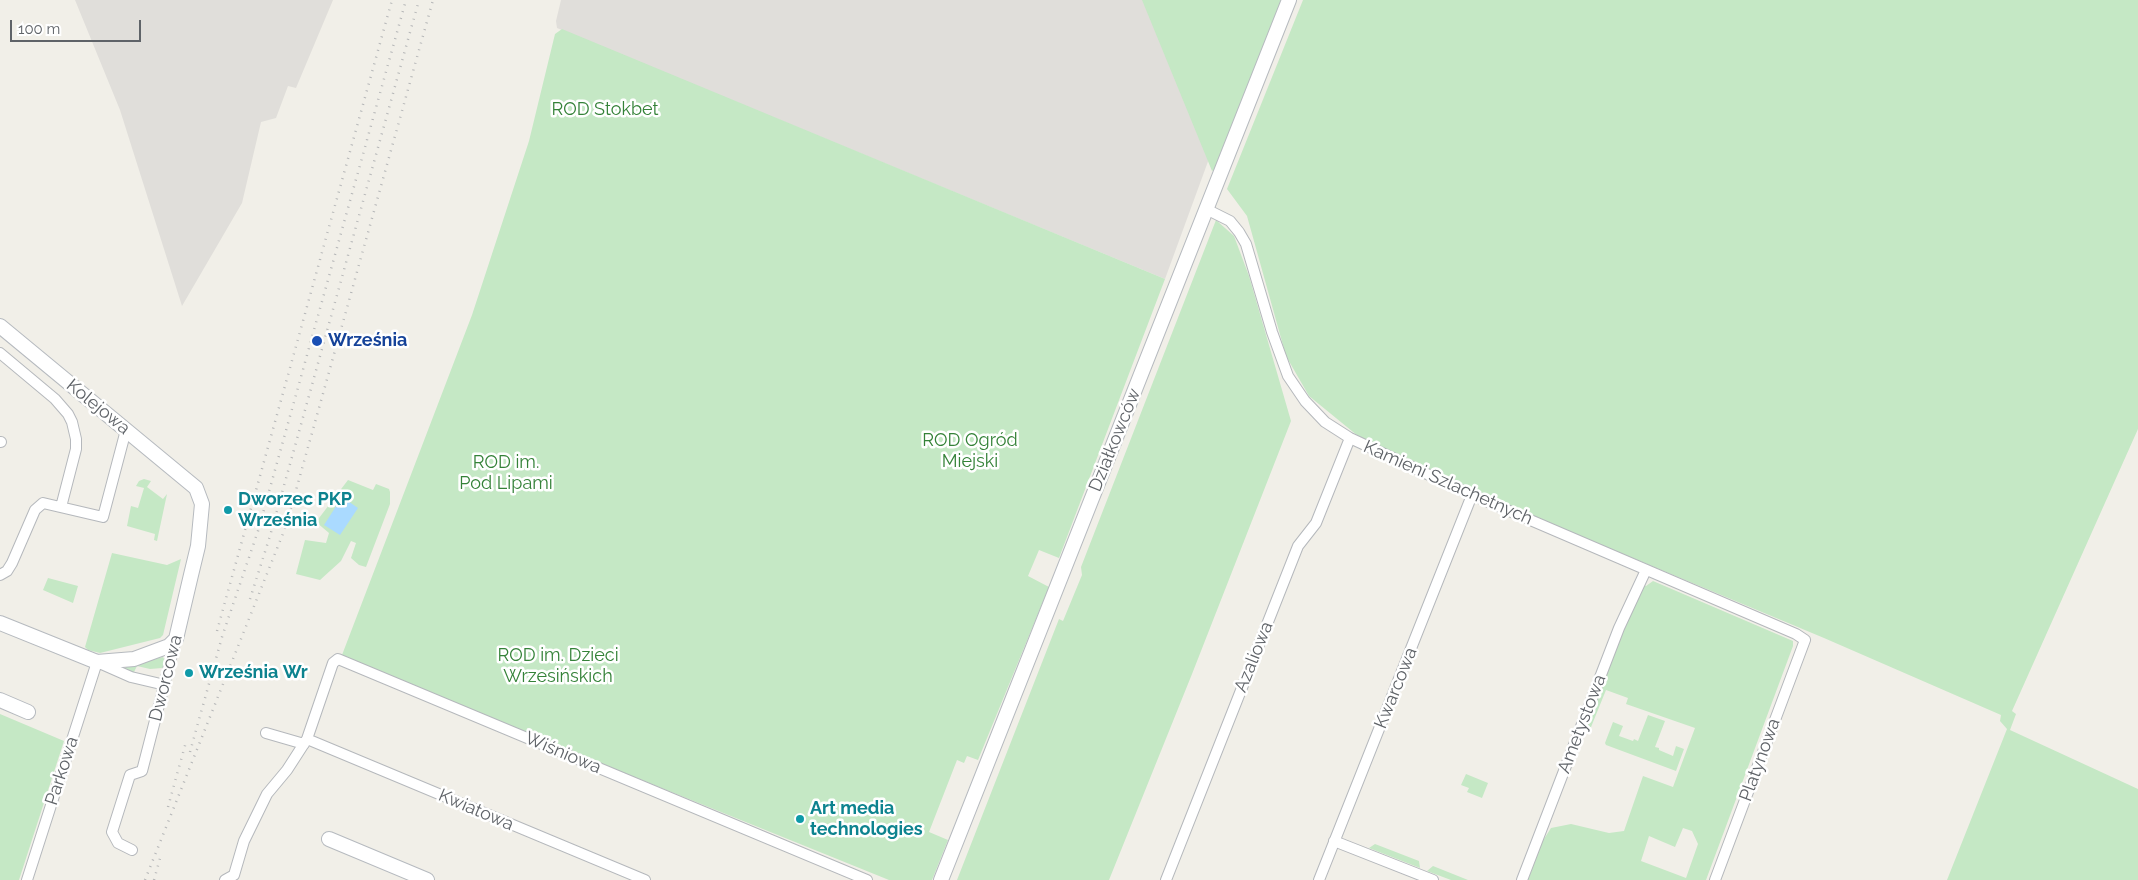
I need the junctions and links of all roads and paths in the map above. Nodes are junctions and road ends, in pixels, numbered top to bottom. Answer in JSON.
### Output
{"nodes":[{"id":1,"x":1289,"y":0,"type":"edge"},
{"id":2,"x":1206,"y":210,"type":"junction"},
{"id":3,"x":0,"y":326,"type":"edge"},
{"id":4,"x":0,"y":353,"type":"edge"},
{"id":5,"x":126,"y":430,"type":"junction"},
{"id":6,"x":1350,"y":438,"type":"junction"},
{"id":7,"x":196,"y":488,"type":"joint"},
{"id":8,"x":1472,"y":495,"type":"junction"},
{"id":9,"x":61,"y":507,"type":"junction"},
{"id":10,"x":1646,"y":570,"type":"junction"},
{"id":11,"x":0,"y":575,"type":"edge"},
{"id":12,"x":0,"y":623,"type":"edge"},
{"id":13,"x":176,"y":639,"type":"junction"},
{"id":14,"x":1805,"y":640,"type":"joint"},
{"id":15,"x":96,"y":662,"type":"junction"},
{"id":16,"x":165,"y":685,"type":"junction"},
{"id":17,"x":0,"y":700,"type":"edge"},
{"id":18,"x":28,"y":712,"type":"dead end"},
{"id":19,"x":266,"y":733,"type":"dead end"},
{"id":20,"x":305,"y":742,"type":"junction"},
{"id":21,"x":329,"y":839,"type":"dead end"},
{"id":22,"x":1334,"y":842,"type":"junction"},
{"id":23,"x":132,"y":850,"type":"dead end"},
{"id":24,"x":239,"y":877,"type":"edge"},
{"id":25,"x":26,"y":880,"type":"edge"},
{"id":26,"x":225,"y":880,"type":"edge"},
{"id":27,"x":427,"y":880,"type":"edge"},
{"id":28,"x":645,"y":880,"type":"edge"},
{"id":29,"x":867,"y":880,"type":"edge"},
{"id":30,"x":941,"y":880,"type":"edge"},
{"id":31,"x":1166,"y":880,"type":"edge"},
{"id":32,"x":1319,"y":880,"type":"edge"},
{"id":33,"x":1433,"y":880,"type":"edge"},
{"id":34,"x":1522,"y":880,"type":"edge"},
{"id":35,"x":1715,"y":880,"type":"edge"}],
"edges":[{"from":1,"to":2,"type":"street","name":"Działkowców"},
{"from":2,"to":6,"type":"street","name":"Kamieni Szlachetnych"},
{"from":2,"to":30,"type":"street","name":"Działkowców"},
{"from":3,"to":5,"type":"street","name":"Kolejowa"},
{"from":4,"to":9,"type":"street"},
{"from":5,"to":7,"type":"street","name":"Kolejowa"},
{"from":5,"to":9,"type":"street"},
{"from":6,"to":8,"type":"street","name":"Kamieni Szlachetnych"},
{"from":6,"to":31,"type":"street","name":"Azaliowa"},
{"from":7,"to":13,"type":"street","name":"Dworcowa"},
{"from":8,"to":10,"type":"street","name":"Kamieni Szlachetnych"},
{"from":8,"to":22,"type":"street","name":"Kwarcowa"},
{"from":9,"to":11,"type":"street"},
{"from":10,"to":14,"type":"street","name":"Kamieni Szlachetnych"},
{"from":10,"to":34,"type":"street","name":"Ametystowa"},
{"from":12,"to":15,"type":"street"},
{"from":13,"to":15,"type":"street"},
{"from":13,"to":16,"type":"street","name":"Dworcowa"},
{"from":14,"to":35,"type":"street","name":"Platynowa"},
{"from":15,"to":16,"type":"street"},
{"from":15,"to":25,"type":"street","name":"Parkowa"},
{"from":16,"to":23,"type":"street","name":"Dworcowa"},
{"from":17,"to":18,"type":"street"},
{"from":19,"to":20,"type":"street","name":"Kwiatowa"},
{"from":20,"to":24,"type":"street"},
{"from":20,"to":28,"type":"street","name":"Kwiatowa"},
{"from":20,"to":29,"type":"street","name":"Wiśniowa"},
{"from":21,"to":27,"type":"street"},
{"from":22,"to":32,"type":"street","name":"Kwarcowa"},
{"from":22,"to":33,"type":"street"},
{"from":24,"to":26,"type":"street"}]}
